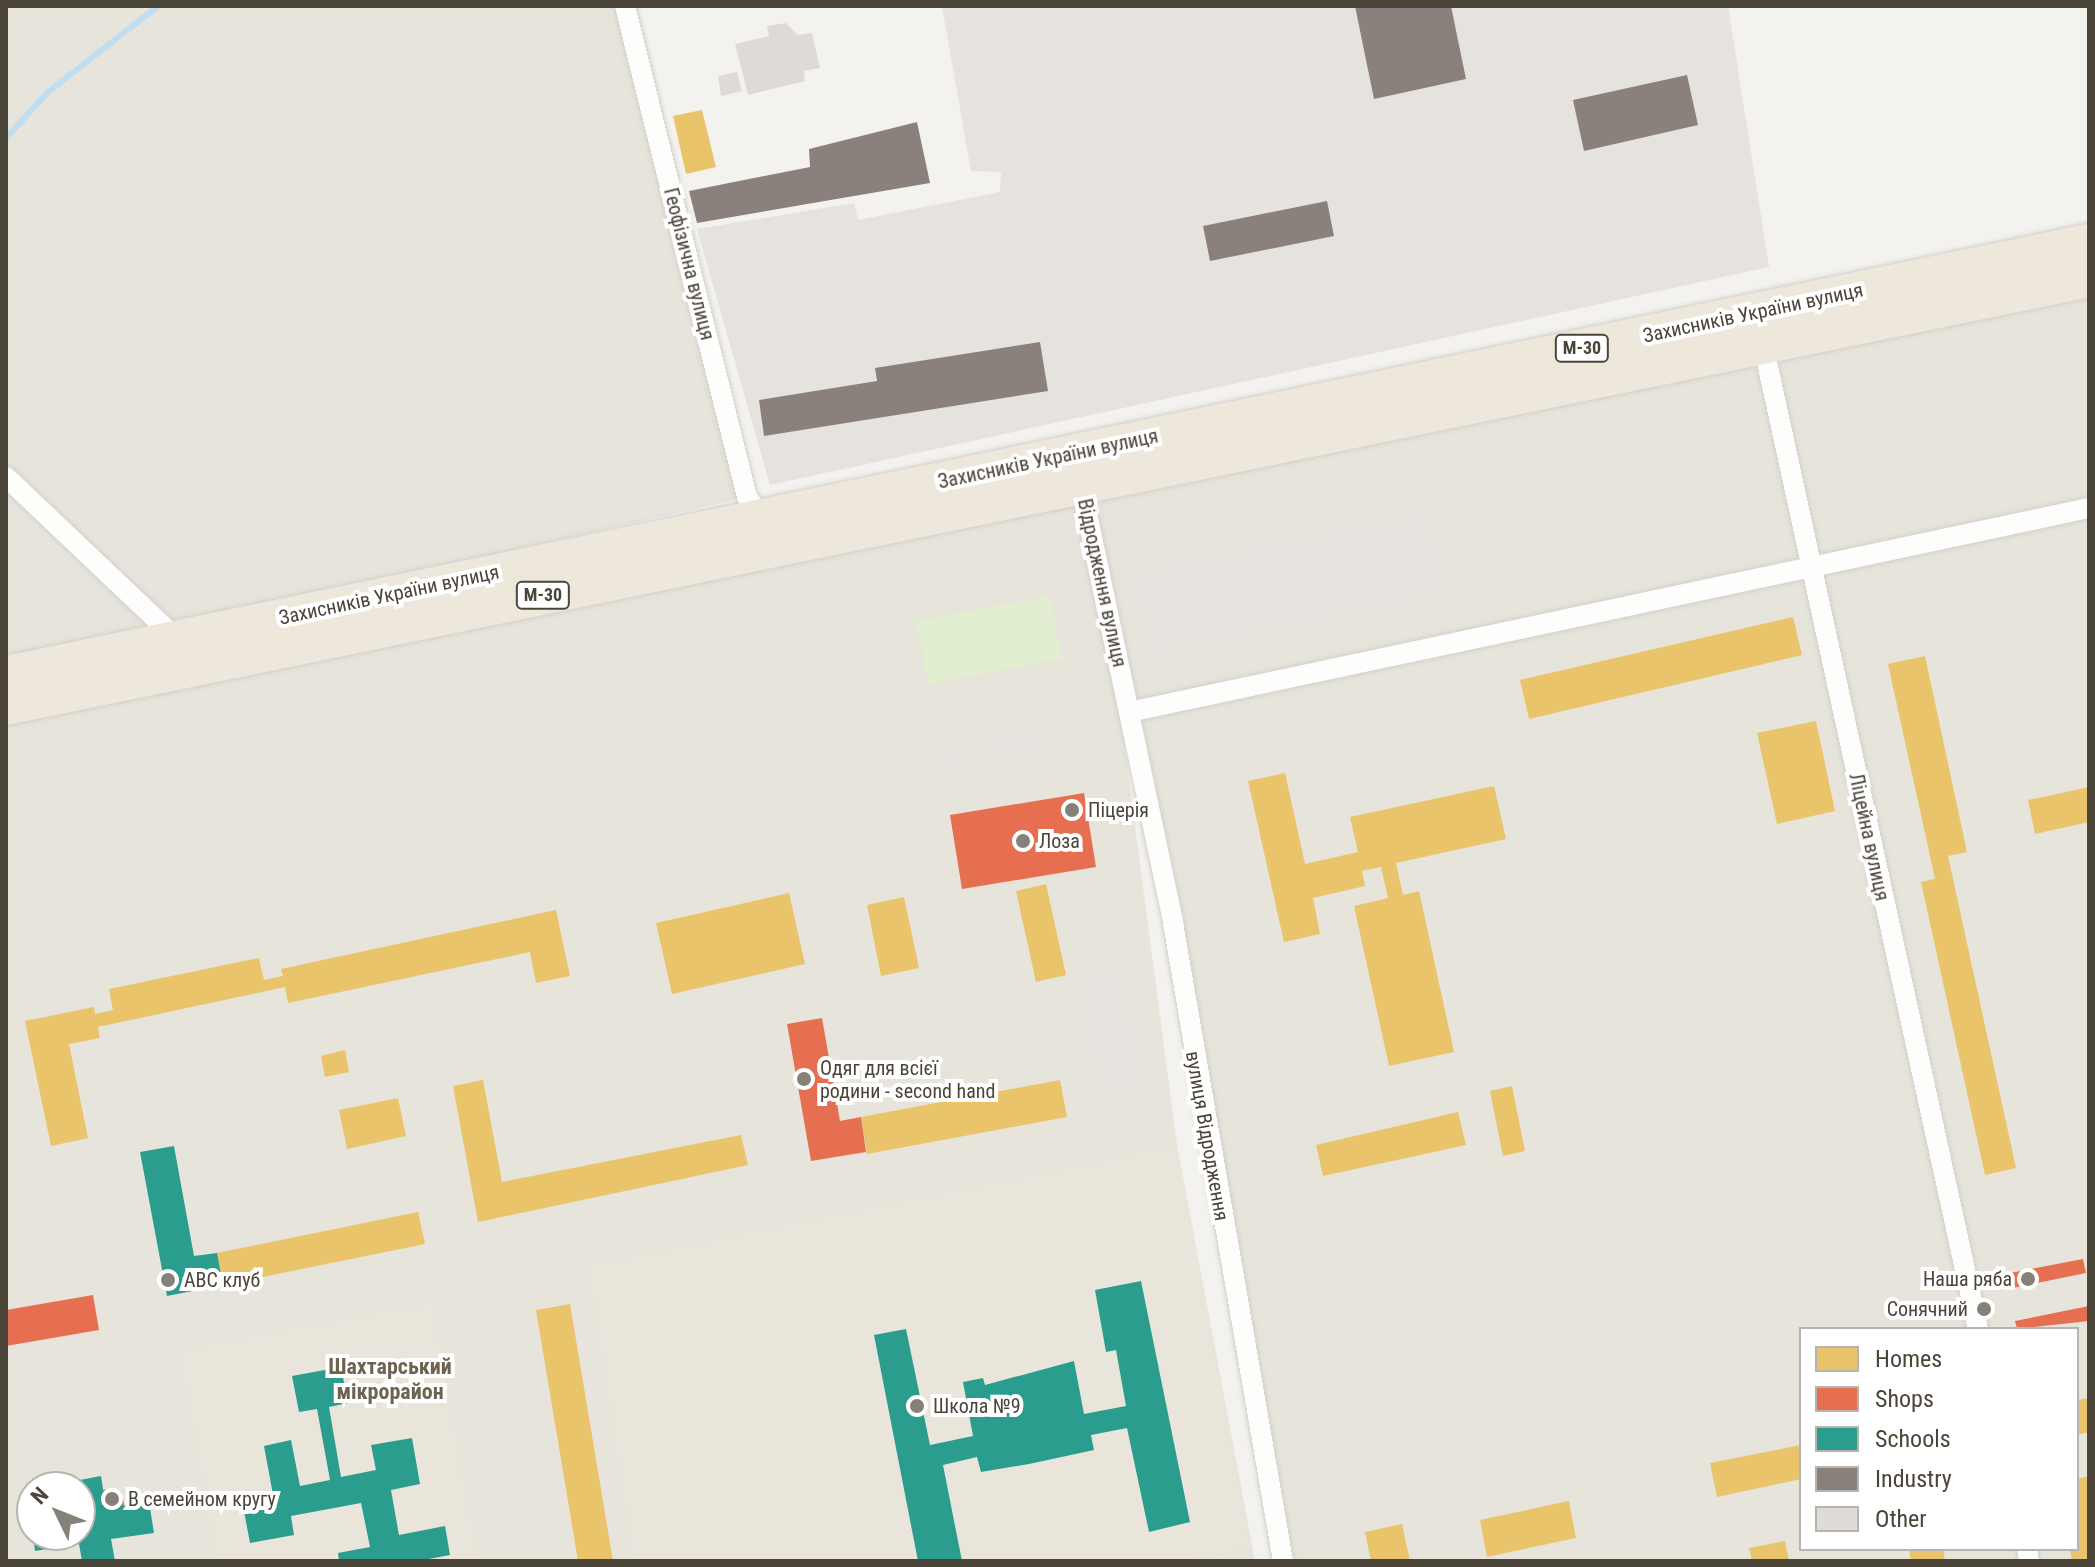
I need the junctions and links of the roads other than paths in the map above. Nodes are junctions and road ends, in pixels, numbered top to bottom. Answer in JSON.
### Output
{"nodes":[{"id":1,"x":625,"y":6,"type":"edge"},
{"id":2,"x":2089,"y":243,"type":"edge"},
{"id":3,"x":2089,"y":278,"type":"edge"},
{"id":4,"x":1763,"y":344,"type":"junction"},
{"id":5,"x":1078,"y":468,"type":"junction"},
{"id":6,"x":6,"y":477,"type":"edge"},
{"id":7,"x":2089,"y":508,"type":"edge"},
{"id":8,"x":762,"y":518,"type":"junction"},
{"id":9,"x":1810,"y":570,"type":"junction"},
{"id":10,"x":177,"y":639,"type":"junction"},
{"id":11,"x":6,"y":675,"type":"edge"},
{"id":12,"x":6,"y":706,"type":"edge"},
{"id":13,"x":1129,"y":712,"type":"junction"},
{"id":14,"x":1978,"y":1327,"type":"edge"},
{"id":15,"x":1283,"y":1561,"type":"edge"}],
"edges":[{"from":1,"to":8,"type":"street","name":"Геофізична вулиця"},
{"from":2,"to":5,"type":"highway","name":"Захисників України вулиця","number":"М-30"},
{"from":3,"to":4,"type":"highway","name":"Захисників України вулиця","number":"М-30"},
{"from":4,"to":5,"type":"highway","name":"Захисників України вулиця","number":"М-30"},
{"from":4,"to":9,"type":"street","name":"Ліцейна вулиця"},
{"from":5,"to":8,"type":"highway","name":"Захисників України вулиця","number":"М-30"},
{"from":5,"to":12,"type":"highway","name":"Захисників України вулиця","number":"М-30"},
{"from":5,"to":13,"type":"street","name":"Відродження вулиця"},
{"from":6,"to":10,"type":"street"},
{"from":7,"to":9,"type":"street"},
{"from":8,"to":10,"type":"highway","name":"Захисників України вулиця","number":"М-30"},
{"from":9,"to":13,"type":"street"},
{"from":9,"to":14,"type":"street","name":"Ліцейна вулиця"},
{"from":10,"to":11,"type":"highway","name":"Захисників України вулиця","number":"М-30"},
{"from":13,"to":15,"type":"street","name":"вулиця Відродження"}]}
